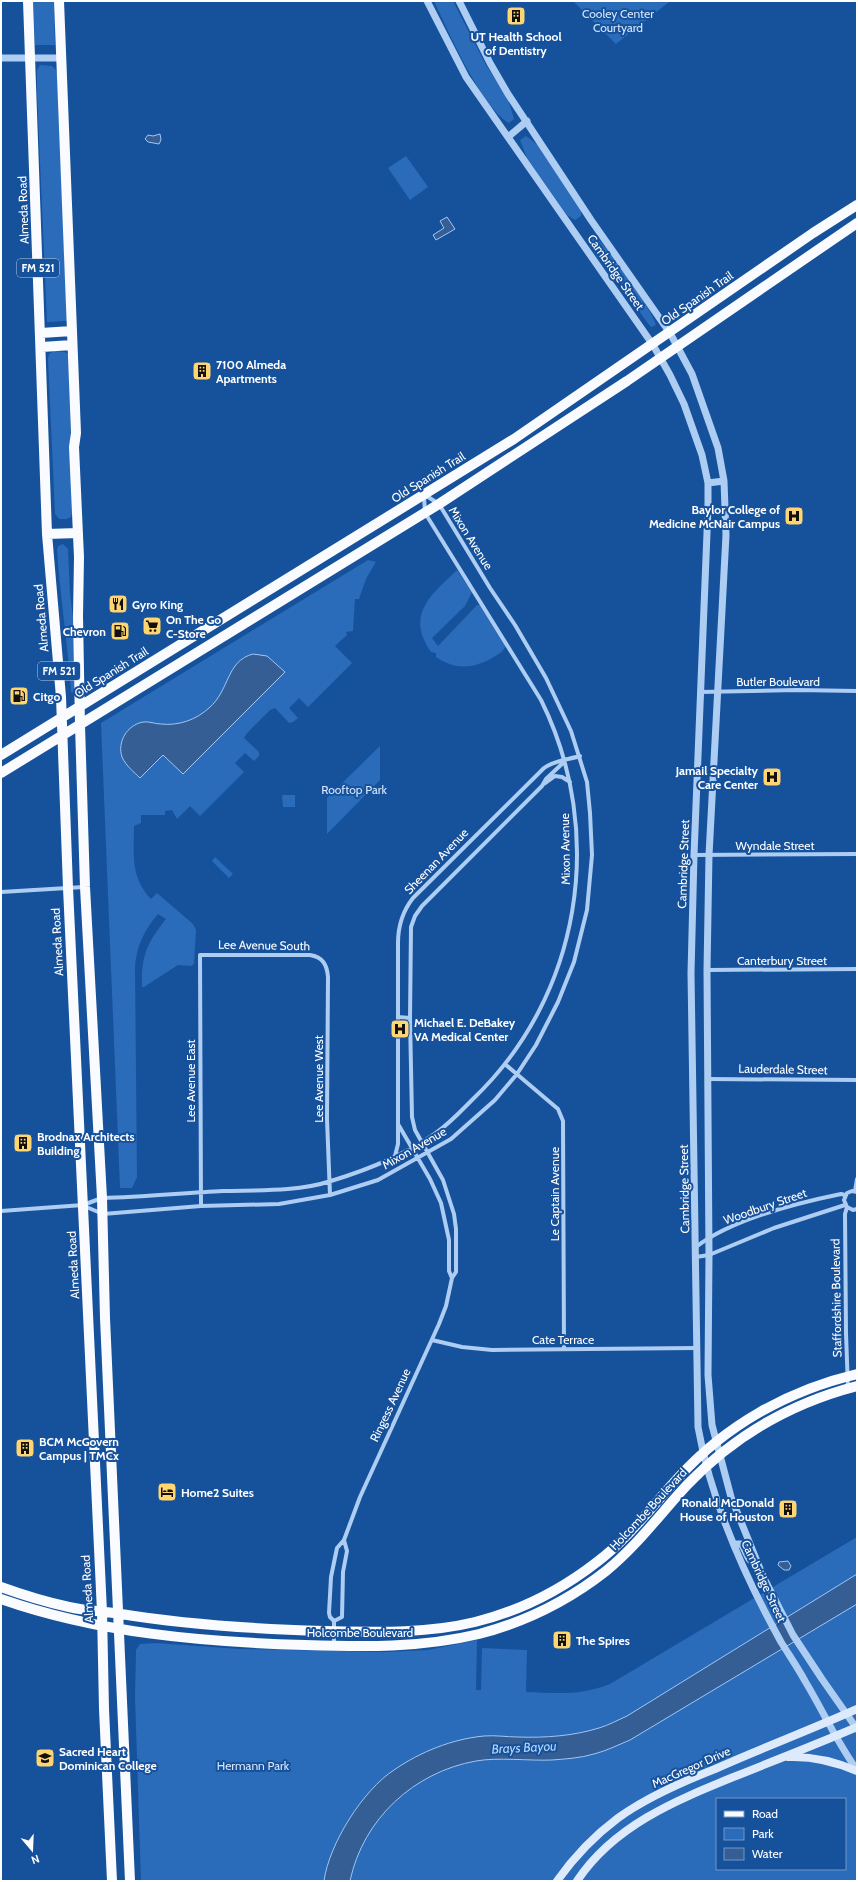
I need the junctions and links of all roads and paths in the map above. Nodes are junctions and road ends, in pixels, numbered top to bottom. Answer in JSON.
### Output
{"nodes":[{"id":1,"x":28,"y":1,"type":"edge"},
{"id":2,"x":59,"y":1,"type":"edge"},
{"id":3,"x":427,"y":1,"type":"edge"},
{"id":4,"x":459,"y":1,"type":"edge"},
{"id":5,"x":1,"y":58,"type":"edge"},
{"id":6,"x":62,"y":58,"type":"junction"},
{"id":7,"x":30,"y":59,"type":"junction"},
{"id":8,"x":527,"y":121,"type":"junction"},
{"id":9,"x":508,"y":137,"type":"junction"},
{"id":10,"x":857,"y":205,"type":"edge"},
{"id":11,"x":857,"y":223,"type":"edge"},
{"id":12,"x":813,"y":232,"type":"junction"},
{"id":13,"x":823,"y":245,"type":"junction"},
{"id":14,"x":72,"y":331,"type":"junction"},
{"id":15,"x":41,"y":333,"type":"junction"},
{"id":16,"x":670,"y":333,"type":"junction"},
{"id":17,"x":72,"y":345,"type":"junction"},
{"id":18,"x":653,"y":345,"type":"junction"},
{"id":19,"x":677,"y":346,"type":"junction"},
{"id":20,"x":42,"y":347,"type":"junction"},
{"id":21,"x":660,"y":358,"type":"junction"},
{"id":22,"x":548,"y":417,"type":"junction"},
{"id":23,"x":556,"y":428,"type":"junction"},
{"id":24,"x":724,"y":481,"type":"junction"},
{"id":25,"x":708,"y":484,"type":"junction"},
{"id":26,"x":424,"y":495,"type":"junction"},
{"id":27,"x":439,"y":504,"type":"junction"},
{"id":28,"x":425,"y":513,"type":"junction"},
{"id":29,"x":78,"y":533,"type":"junction"},
{"id":30,"x":48,"y":534,"type":"junction"},
{"id":31,"x":308,"y":565,"type":"junction"},
{"id":32,"x":317,"y":578,"type":"junction"},
{"id":33,"x":201,"y":631,"type":"junction"},
{"id":34,"x":212,"y":643,"type":"junction"},
{"id":35,"x":718,"y":691,"type":"junction"},
{"id":36,"x":857,"y":691,"type":"edge"},
{"id":37,"x":700,"y":692,"type":"junction"},
{"id":38,"x":81,"y":706,"type":"junction"},
{"id":39,"x":62,"y":718,"type":"junction"},
{"id":40,"x":80,"y":725,"type":"junction"},
{"id":41,"x":62,"y":736,"type":"junction"},
{"id":42,"x":1,"y":755,"type":"edge"},
{"id":43,"x":580,"y":756,"type":"junction"},
{"id":44,"x":566,"y":761,"type":"junction"},
{"id":45,"x":1,"y":773,"type":"edge"},
{"id":46,"x":570,"y":782,"type":"junction"},
{"id":47,"x":542,"y":786,"type":"junction"},
{"id":48,"x":857,"y":854,"type":"edge"},
{"id":49,"x":694,"y":855,"type":"junction"},
{"id":50,"x":709,"y":855,"type":"junction"},
{"id":51,"x":85,"y":887,"type":"junction"},
{"id":52,"x":68,"y":888,"type":"junction"},
{"id":53,"x":1,"y":892,"type":"edge"},
{"id":54,"x":200,"y":955,"type":"joint"},
{"id":55,"x":325,"y":963,"type":"joint"},
{"id":56,"x":857,"y":969,"type":"edge"},
{"id":57,"x":707,"y":970,"type":"junction"},
{"id":58,"x":398,"y":1017,"type":"junction"},
{"id":59,"x":410,"y":1018,"type":"junction"},
{"id":60,"x":506,"y":1065,"type":"junction"},
{"id":61,"x":517,"y":1074,"type":"junction"},
{"id":62,"x":708,"y":1079,"type":"junction"},
{"id":63,"x":857,"y":1080,"type":"edge"},
{"id":64,"x":398,"y":1123,"type":"junction"},
{"id":65,"x":422,"y":1142,"type":"junction"},
{"id":66,"x":412,"y":1148,"type":"junction"},
{"id":67,"x":428,"y":1152,"type":"junction"},
{"id":68,"x":395,"y":1156,"type":"junction"},
{"id":69,"x":418,"y":1158,"type":"junction"},
{"id":70,"x":857,"y":1179,"type":"edge"},
{"id":71,"x":329,"y":1182,"type":"junction"},
{"id":72,"x":856,"y":1191,"type":"edge"},
{"id":73,"x":200,"y":1192,"type":"junction"},
{"id":74,"x":330,"y":1195,"type":"junction"},
{"id":75,"x":845,"y":1195,"type":"junction"},
{"id":76,"x":102,"y":1198,"type":"junction"},
{"id":77,"x":83,"y":1205,"type":"junction"},
{"id":78,"x":201,"y":1206,"type":"junction"},
{"id":79,"x":846,"y":1206,"type":"junction"},
{"id":80,"x":857,"y":1209,"type":"edge"},
{"id":81,"x":1,"y":1210,"type":"edge"},
{"id":82,"x":103,"y":1214,"type":"junction"},
{"id":83,"x":709,"y":1237,"type":"junction"},
{"id":84,"x":696,"y":1247,"type":"junction"},
{"id":85,"x":709,"y":1255,"type":"junction"},
{"id":86,"x":696,"y":1258,"type":"junction"},
{"id":87,"x":452,"y":1278,"type":"junction"},
{"id":88,"x":432,"y":1340,"type":"junction"},
{"id":89,"x":696,"y":1348,"type":"junction"},
{"id":90,"x":564,"y":1349,"type":"junction"},
{"id":91,"x":852,"y":1375,"type":"edge"},
{"id":92,"x":853,"y":1387,"type":"edge"},
{"id":93,"x":716,"y":1442,"type":"junction"},
{"id":94,"x":703,"y":1454,"type":"junction"},
{"id":95,"x":719,"y":1455,"type":"junction"},
{"id":96,"x":706,"y":1467,"type":"junction"},
{"id":97,"x":344,"y":1540,"type":"junction"},
{"id":98,"x":735,"y":1544,"type":"junction"},
{"id":99,"x":758,"y":1564,"type":"junction"},
{"id":100,"x":587,"y":1570,"type":"junction"},
{"id":101,"x":594,"y":1580,"type":"junction"},
{"id":102,"x":1,"y":1587,"type":"edge"},
{"id":103,"x":1,"y":1599,"type":"edge"},
{"id":104,"x":102,"y":1612,"type":"junction"},
{"id":105,"x":118,"y":1614,"type":"junction"},
{"id":106,"x":488,"y":1619,"type":"junction"},
{"id":107,"x":334,"y":1626,"type":"junction"},
{"id":108,"x":102,"y":1627,"type":"junction"},
{"id":109,"x":118,"y":1630,"type":"junction"},
{"id":110,"x":490,"y":1630,"type":"junction"},
{"id":111,"x":334,"y":1646,"type":"junction"},
{"id":112,"x":857,"y":1709,"type":"edge"},
{"id":113,"x":846,"y":1714,"type":"junction"},
{"id":114,"x":827,"y":1722,"type":"junction"},
{"id":115,"x":857,"y":1728,"type":"edge"},
{"id":116,"x":835,"y":1736,"type":"junction"},
{"id":117,"x":782,"y":1757,"type":"junction"},
{"id":118,"x":857,"y":1770,"type":"edge"},
{"id":119,"x":111,"y":1861,"type":"junction"},
{"id":120,"x":129,"y":1861,"type":"junction"},
{"id":121,"x":112,"y":1881,"type":"edge"},
{"id":122,"x":130,"y":1881,"type":"edge"},
{"id":123,"x":557,"y":1881,"type":"edge"},
{"id":124,"x":577,"y":1881,"type":"edge"}],
"edges":[{"from":1,"to":7,"type":"main road","name":"Almeda Road","number":"FM 521"},
{"from":2,"to":6,"type":"main road","number":"FM 521"},
{"from":3,"to":9,"type":"street","name":"Cambridge Street"},
{"from":4,"to":8,"type":"street","name":"Cambridge Street"},
{"from":5,"to":7,"type":"street"},
{"from":6,"to":7,"type":"street"},
{"from":6,"to":14,"type":"main road","number":"FM 521"},
{"from":7,"to":15,"type":"main road","name":"Almeda Road","number":"FM 521"},
{"from":8,"to":9,"type":"street"},
{"from":8,"to":16,"type":"street","name":"Cambridge Street"},
{"from":9,"to":18,"type":"street","name":"Cambridge Street"},
{"from":10,"to":12,"type":"main road","name":"Old Spanish Trail"},
{"from":11,"to":13,"type":"main road"},
{"from":12,"to":13,"type":"main road"},
{"from":12,"to":16,"type":"main road","name":"Old Spanish Trail"},
{"from":13,"to":19,"type":"main road"},
{"from":14,"to":15,"type":"main road"},
{"from":14,"to":17,"type":"main road","number":"FM 521"},
{"from":15,"to":20,"type":"main road","name":"Almeda Road","number":"FM 521"},
{"from":16,"to":18,"type":"main road","name":"Old Spanish Trail"},
{"from":16,"to":19,"type":"street","name":"Cambridge Street"},
{"from":17,"to":20,"type":"main road"},
{"from":17,"to":29,"type":"main road","number":"FM 521"},
{"from":18,"to":21,"type":"street","name":"Cambridge Street"},
{"from":18,"to":22,"type":"main road","name":"Old Spanish Trail"},
{"from":19,"to":21,"type":"main road"},
{"from":19,"to":24,"type":"street","name":"Cambridge Street"},
{"from":20,"to":30,"type":"main road","name":"Almeda Road","number":"FM 521"},
{"from":21,"to":23,"type":"main road"},
{"from":21,"to":25,"type":"street","name":"Cambridge Street"},
{"from":22,"to":23,"type":"main road"},
{"from":22,"to":26,"type":"main road","name":"Old Spanish Trail"},
{"from":23,"to":27,"type":"main road"},
{"from":24,"to":25,"type":"street"},
{"from":24,"to":35,"type":"street","name":"Cambridge Street"},
{"from":25,"to":37,"type":"street","name":"Cambridge Street"},
{"from":26,"to":27,"type":"street","name":"Mixon Avenue"},
{"from":26,"to":28,"type":"street","name":"Mixon Avenue"},
{"from":26,"to":31,"type":"main road","name":"Old Spanish Trail"},
{"from":27,"to":28,"type":"main road"},
{"from":27,"to":43,"type":"street","name":"Mixon Avenue"},
{"from":28,"to":32,"type":"main road"},
{"from":28,"to":44,"type":"street","name":"Mixon Avenue"},
{"from":29,"to":30,"type":"main road"},
{"from":29,"to":38,"type":"main road","number":"FM 521"},
{"from":30,"to":39,"type":"main road","name":"Almeda Road","number":"FM 521"},
{"from":31,"to":32,"type":"main road"},
{"from":31,"to":33,"type":"main road","name":"Old Spanish Trail"},
{"from":32,"to":34,"type":"main road"},
{"from":33,"to":34,"type":"main road"},
{"from":33,"to":38,"type":"main road","name":"Old Spanish Trail"},
{"from":34,"to":40,"type":"main road"},
{"from":35,"to":36,"type":"street","name":"Butler Boulevard"},
{"from":35,"to":37,"type":"street","name":"Butler Boulevard"},
{"from":35,"to":50,"type":"street","name":"Cambridge Street"},
{"from":37,"to":49,"type":"street","name":"Cambridge Street"},
{"from":38,"to":39,"type":"main road","name":"Old Spanish Trail"},
{"from":38,"to":40,"type":"main road","number":"FM 521"},
{"from":39,"to":41,"type":"main road","name":"Almeda Road","number":"FM 521"},
{"from":39,"to":42,"type":"main road","name":"Old Spanish Trail"},
{"from":40,"to":41,"type":"main road"},
{"from":40,"to":51,"type":"main road"},
{"from":41,"to":45,"type":"main road"},
{"from":41,"to":52,"type":"main road","name":"Almeda Road"},
{"from":43,"to":44,"type":"street","name":"Sheenan Avenue"},
{"from":43,"to":61,"type":"street","name":"Mixon Avenue"},
{"from":44,"to":46,"type":"street","name":"Mixon Avenue"},
{"from":44,"to":47,"type":"street","name":"Sheenan Avenue"},
{"from":44,"to":58,"type":"street","name":"Sheenan Avenue"},
{"from":46,"to":47,"type":"street"},
{"from":46,"to":60,"type":"street","name":"Mixon Avenue"},
{"from":47,"to":59,"type":"street","name":"Sheenan Avenue"},
{"from":48,"to":50,"type":"street","name":"Wyndale Street"},
{"from":49,"to":50,"type":"street","name":"Wyndale Street"},
{"from":49,"to":84,"type":"street","name":"Cambridge Street"},
{"from":50,"to":57,"type":"street","name":"Cambridge Street"},
{"from":51,"to":52,"type":"street"},
{"from":51,"to":76,"type":"main road"},
{"from":52,"to":53,"type":"street"},
{"from":52,"to":77,"type":"main road","name":"Almeda Road"},
{"from":54,"to":55,"type":"street","name":"Lee Avenue South"},
{"from":54,"to":73,"type":"street","name":"Lee Avenue East"},
{"from":55,"to":71,"type":"street","name":"Lee Avenue West"},
{"from":56,"to":57,"type":"street","name":"Canterbury Street"},
{"from":57,"to":62,"type":"street","name":"Cambridge Street"},
{"from":58,"to":59,"type":"street"},
{"from":58,"to":64,"type":"street","name":"Sheenan Avenue"},
{"from":59,"to":65,"type":"street","name":"Sheenan Avenue"},
{"from":60,"to":61,"type":"street","name":"Le Captain Avenue"},
{"from":60,"to":65,"type":"street","name":"Mixon Avenue"},
{"from":61,"to":67,"type":"street","name":"Mixon Avenue"},
{"from":61,"to":90,"type":"street","name":"Le Captain Avenue"},
{"from":62,"to":63,"type":"street","name":"Lauderdale Street"},
{"from":62,"to":83,"type":"street","name":"Cambridge Street"},
{"from":64,"to":66,"type":"street","name":"Sheenan Avenue"},
{"from":64,"to":68,"type":"street","name":"Sheenan Avenue"},
{"from":65,"to":66,"type":"street","name":"Mixon Avenue"},
{"from":65,"to":67,"type":"street","name":"Sheenan Avenue"},
{"from":66,"to":68,"type":"street","name":"Mixon Avenue"},
{"from":66,"to":69,"type":"street","name":"Ringess Avenue"},
{"from":67,"to":69,"type":"street","name":"Mixon Avenue"},
{"from":67,"to":87,"type":"street","name":"Ringess Avenue"},
{"from":68,"to":71,"type":"street","name":"Mixon Avenue"},
{"from":69,"to":74,"type":"street","name":"Mixon Avenue"},
{"from":69,"to":87,"type":"street","name":"Ringess Avenue"},
{"from":70,"to":72,"type":"street"},
{"from":71,"to":73,"type":"street","name":"Mixon Avenue"},
{"from":71,"to":74,"type":"street","name":"Lee Avenue West"},
{"from":72,"to":75,"type":"street","name":"Woodbury Street"},
{"from":73,"to":76,"type":"street","name":"Mixon Avenue"},
{"from":73,"to":78,"type":"street","name":"Lee Avenue East"},
{"from":74,"to":78,"type":"street","name":"Mixon Avenue"},
{"from":75,"to":79,"type":"street","name":"Staffordshire Boulevard"},
{"from":75,"to":83,"type":"street","name":"Woodbury Street"},
{"from":76,"to":77,"type":"street","name":"Mixon Avenue"},
{"from":76,"to":82,"type":"main road"},
{"from":77,"to":81,"type":"street"},
{"from":77,"to":82,"type":"street","name":"Mixon Avenue"},
{"from":77,"to":104,"type":"main road","name":"Almeda Road"},
{"from":78,"to":82,"type":"street","name":"Mixon Avenue"},
{"from":79,"to":80,"type":"street"},
{"from":79,"to":85,"type":"street","name":"Woodbury Street"},
{"from":79,"to":91,"type":"street","name":"Staffordshire Boulevard"},
{"from":82,"to":105,"type":"main road"},
{"from":83,"to":84,"type":"street","name":"Woodbury Street"},
{"from":83,"to":85,"type":"street","name":"Cambridge Street"},
{"from":84,"to":86,"type":"street","name":"Cambridge Street"},
{"from":85,"to":86,"type":"street","name":"Woodbury Street"},
{"from":85,"to":93,"type":"street","name":"Cambridge Street"},
{"from":86,"to":89,"type":"street","name":"Cambridge Street"},
{"from":87,"to":88,"type":"street","name":"Ringess Avenue"},
{"from":88,"to":90,"type":"street","name":"Cate Terrace"},
{"from":88,"to":97,"type":"street","name":"Ringess Avenue"},
{"from":89,"to":90,"type":"street","name":"Cate Terrace"},
{"from":89,"to":94,"type":"street","name":"Cambridge Street"},
{"from":91,"to":92,"type":"street","name":"Staffordshire Boulevard"},
{"from":91,"to":93,"type":"main road","name":"Holcombe Boulevard"},
{"from":92,"to":95,"type":"main road","name":"Holcombe Boulevard"},
{"from":93,"to":94,"type":"main road","name":"Holcombe Boulevard"},
{"from":93,"to":95,"type":"street","name":"Cambridge Street"},
{"from":94,"to":96,"type":"street","name":"Cambridge Street"},
{"from":94,"to":100,"type":"main road","name":"Holcombe Boulevard"},
{"from":95,"to":96,"type":"main road","name":"Holcombe Boulevard"},
{"from":95,"to":99,"type":"street","name":"Cambridge Street"},
{"from":96,"to":98,"type":"street","name":"Cambridge Street"},
{"from":96,"to":101,"type":"main road","name":"Holcombe Boulevard"},
{"from":97,"to":107,"type":"street","name":"Ringess Avenue"},
{"from":97,"to":107,"type":"street","name":"Ringess Avenue"},
{"from":98,"to":99,"type":"street"},
{"from":98,"to":114,"type":"street","name":"Cambridge Street"},
{"from":99,"to":113,"type":"street","name":"Cambridge Street"},
{"from":100,"to":101,"type":"main road"},
{"from":100,"to":106,"type":"main road","name":"Holcombe Boulevard"},
{"from":101,"to":110,"type":"main road","name":"Holcombe Boulevard"},
{"from":102,"to":104,"type":"main road","name":"Holcombe Boulevard"},
{"from":103,"to":108,"type":"main road","name":"Holcombe Boulevard"},
{"from":104,"to":105,"type":"main road","name":"Holcombe Boulevard"},
{"from":104,"to":108,"type":"main road","name":"Almeda Road"},
{"from":105,"to":107,"type":"main road","name":"Holcombe Boulevard"},
{"from":105,"to":109,"type":"main road"},
{"from":106,"to":107,"type":"main road","name":"Holcombe Boulevard"},
{"from":106,"to":110,"type":"main road"},
{"from":107,"to":111,"type":"street","name":"Ringess Avenue"},
{"from":108,"to":109,"type":"main road","name":"Holcombe Boulevard"},
{"from":108,"to":119,"type":"main road","name":"Almeda Road"},
{"from":109,"to":111,"type":"main road","name":"Holcombe Boulevard"},
{"from":109,"to":120,"type":"main road"},
{"from":110,"to":111,"type":"main road","name":"Holcombe Boulevard"},
{"from":112,"to":113,"type":"main road","name":"MacGregor Drive"},
{"from":113,"to":114,"type":"main road","name":"MacGregor Drive"},
{"from":113,"to":115,"type":"street","name":"Cambridge Street"},
{"from":114,"to":116,"type":"street","name":"Cambridge Street"},
{"from":114,"to":123,"type":"main road","name":"MacGregor Drive"},
{"from":115,"to":116,"type":"main road"},
{"from":116,"to":117,"type":"main road"},
{"from":116,"to":118,"type":"street","name":"Cambridge Street"},
{"from":117,"to":118,"type":"main road"},
{"from":117,"to":124,"type":"main road"},
{"from":119,"to":120,"type":"main road"},
{"from":119,"to":121,"type":"main road","name":"Almeda Road"},
{"from":120,"to":122,"type":"main road"}]}
